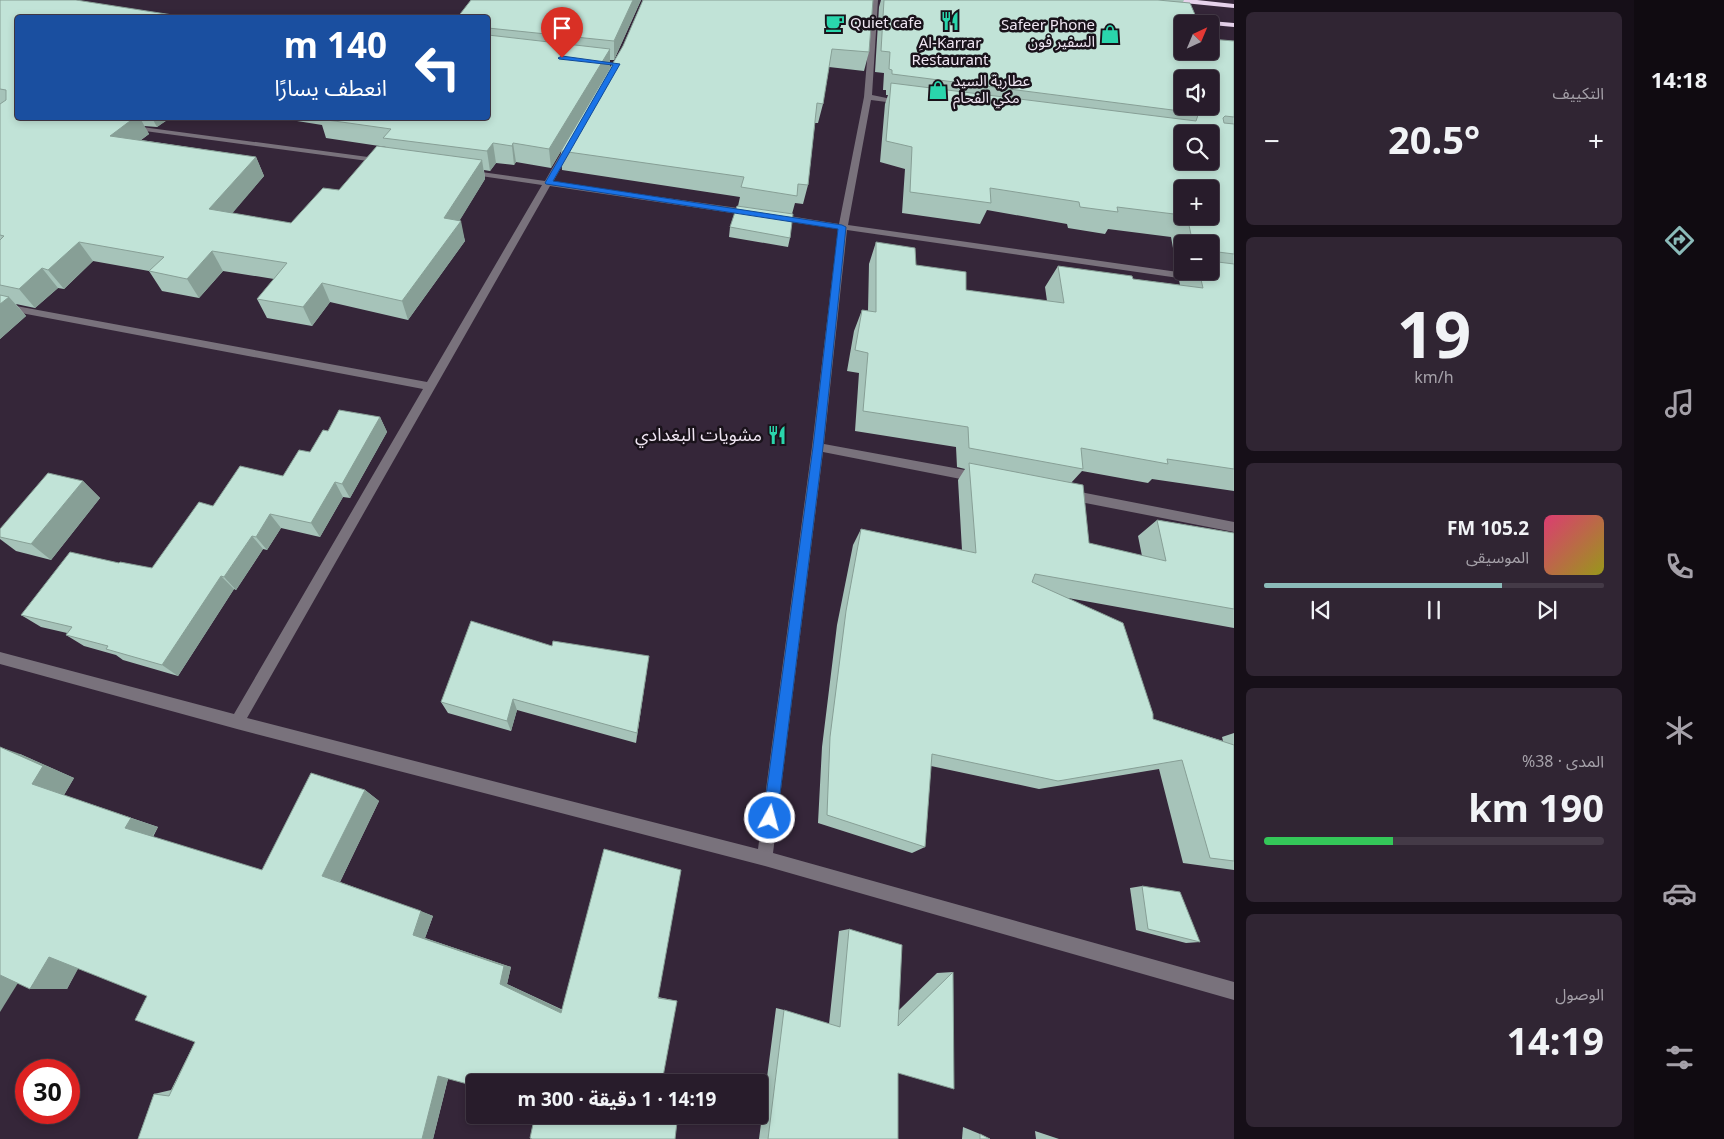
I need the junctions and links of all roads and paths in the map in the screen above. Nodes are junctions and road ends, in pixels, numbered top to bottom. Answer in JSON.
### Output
{"nodes":[{"id":1,"x":876,"y":0,"type":"edge"},
{"id":2,"x":1174,"y":0,"type":"edge"},
{"id":3,"x":1234,"y":6,"type":"edge"},
{"id":4,"x":1219,"y":24,"type":"edge"},
{"id":5,"x":1234,"y":26,"type":"edge"},
{"id":6,"x":868,"y":97,"type":"junction"},
{"id":7,"x":908,"y":102,"type":"edge"},
{"id":8,"x":118,"y":125,"type":"edge"},
{"id":9,"x":578,"y":132,"type":"edge"},
{"id":10,"x":392,"y":162,"type":"edge"},
{"id":11,"x":460,"y":171,"type":"edge"},
{"id":12,"x":548,"y":183,"type":"junction"},
{"id":13,"x":842,"y":227,"type":"junction"},
{"id":14,"x":1234,"y":283,"type":"edge"},
{"id":15,"x":0,"y":306,"type":"edge"},
{"id":16,"x":430,"y":387,"type":"junction"},
{"id":17,"x":818,"y":447,"type":"junction"},
{"id":18,"x":992,"y":480,"type":"edge"},
{"id":19,"x":1060,"y":493,"type":"edge"},
{"id":20,"x":1234,"y":527,"type":"edge"},
{"id":21,"x":0,"y":658,"type":"edge"},
{"id":22,"x":237,"y":722,"type":"junction"},
{"id":23,"x":765,"y":858,"type":"junction"},
{"id":24,"x":1234,"y":992,"type":"edge"}],
"edges":[{"from":1,"to":6,"type":"street"},
{"from":2,"to":3,"type":"highway"},
{"from":4,"to":5,"type":"highway"},
{"from":6,"to":7,"type":"street"},
{"from":6,"to":13,"type":"street"},
{"from":8,"to":10,"type":"street"},
{"from":9,"to":12,"type":"street"},
{"from":11,"to":12,"type":"street"},
{"from":12,"to":13,"type":"street"},
{"from":12,"to":16,"type":"street"},
{"from":13,"to":14,"type":"street"},
{"from":13,"to":17,"type":"street"},
{"from":15,"to":16,"type":"street"},
{"from":16,"to":22,"type":"street"},
{"from":17,"to":18,"type":"street"},
{"from":17,"to":23,"type":"street"},
{"from":19,"to":20,"type":"street"},
{"from":21,"to":22,"type":"street"},
{"from":22,"to":23,"type":"street"},
{"from":23,"to":24,"type":"street"}]}
